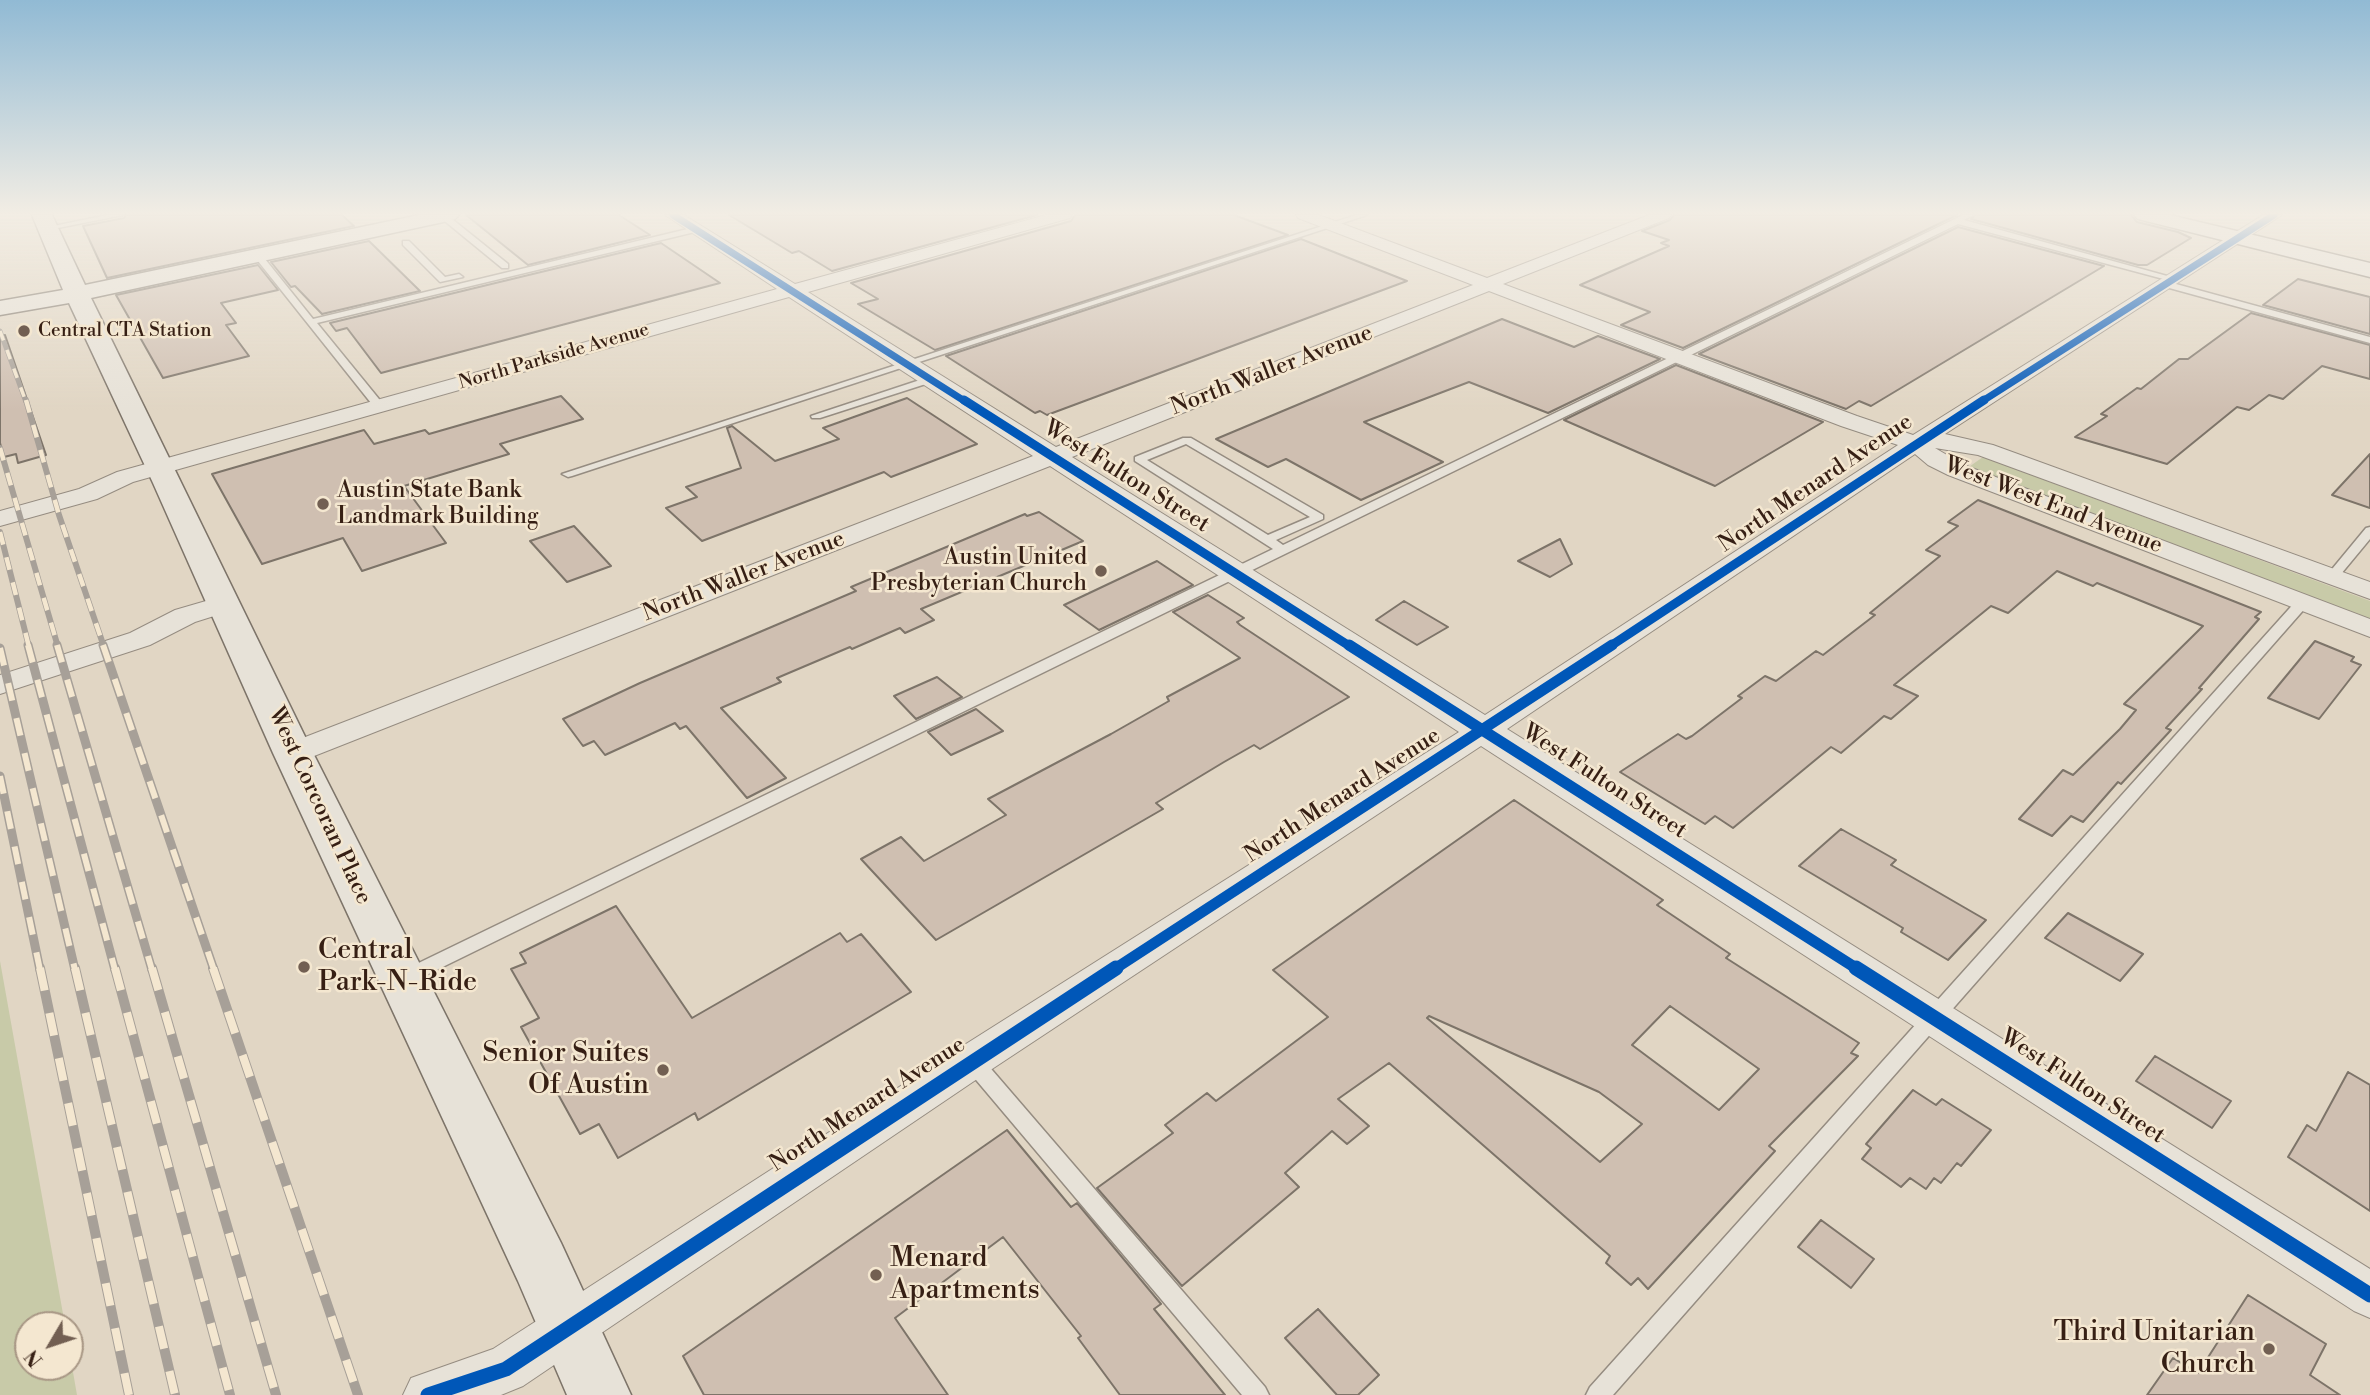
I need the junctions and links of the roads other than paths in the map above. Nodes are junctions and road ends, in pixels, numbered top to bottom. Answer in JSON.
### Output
{"nodes":[{"id":1,"x":54,"y":280,"type":"edge"},
{"id":2,"x":145,"y":280,"type":"edge"},
{"id":3,"x":277,"y":280,"type":"edge"},
{"id":4,"x":468,"y":280,"type":"edge"},
{"id":5,"x":777,"y":280,"type":"edge"},
{"id":6,"x":828,"y":280,"type":"edge"},
{"id":7,"x":1176,"y":280,"type":"edge"},
{"id":8,"x":1479,"y":280,"type":"edge"},
{"id":9,"x":1499,"y":280,"type":"edge"},
{"id":10,"x":1836,"y":280,"type":"edge"},
{"id":11,"x":2166,"y":280,"type":"edge"},
{"id":12,"x":2169,"y":281,"type":"junction"},
{"id":13,"x":1489,"y":284,"type":"junction"},
{"id":14,"x":793,"y":290,"type":"junction"},
{"id":15,"x":57,"y":299,"type":"junction"},
{"id":16,"x":0,"y":308,"type":"edge"},
{"id":17,"x":0,"y":315,"type":"edge"},
{"id":18,"x":311,"y":322,"type":"junction"},
{"id":19,"x":2370,"y":340,"type":"edge"},
{"id":20,"x":1680,"y":356,"type":"junction"},
{"id":21,"x":919,"y":371,"type":"junction"},
{"id":22,"x":379,"y":406,"type":"junction"},
{"id":23,"x":816,"y":416,"type":"dead end"},
{"id":24,"x":1916,"y":443,"type":"junction"},
{"id":25,"x":1053,"y":456,"type":"junction"},
{"id":26,"x":142,"y":472,"type":"junction"},
{"id":27,"x":568,"y":474,"type":"dead end"},
{"id":28,"x":0,"y":506,"type":"edge"},
{"id":29,"x":0,"y":519,"type":"edge"},
{"id":30,"x":2370,"y":531,"type":"edge"},
{"id":31,"x":1267,"y":540,"type":"junction"},
{"id":32,"x":1283,"y":550,"type":"junction"},
{"id":33,"x":1237,"y":573,"type":"junction"},
{"id":34,"x":2332,"y":576,"type":"junction"},
{"id":35,"x":2370,"y":591,"type":"edge"},
{"id":36,"x":2302,"y":603,"type":"junction"},
{"id":37,"x":204,"y":610,"type":"junction"},
{"id":38,"x":2370,"y":629,"type":"edge"},
{"id":39,"x":0,"y":668,"type":"edge"},
{"id":40,"x":0,"y":685,"type":"edge"},
{"id":41,"x":1484,"y":730,"type":"junction"},
{"id":42,"x":293,"y":753,"type":"junction"},
{"id":43,"x":401,"y":980,"type":"junction"},
{"id":44,"x":1936,"y":1018,"type":"junction"},
{"id":45,"x":972,"y":1061,"type":"junction"},
{"id":46,"x":2370,"y":1295,"type":"edge"},
{"id":47,"x":569,"y":1327,"type":"junction"},
{"id":48,"x":496,"y":1382,"type":"edge"},
{"id":49,"x":428,"y":1395,"type":"edge"},
{"id":50,"x":599,"y":1395,"type":"edge"},
{"id":51,"x":1257,"y":1395,"type":"edge"},
{"id":52,"x":1598,"y":1395,"type":"edge"}],
"edges":[{"from":1,"to":15,"type":"street","name":"West Corcoran Place"},
{"from":2,"to":15,"type":"street"},
{"from":3,"to":18,"type":"lane"},
{"from":4,"to":18,"type":"lane"},
{"from":5,"to":14,"type":"street","name":"West Fulton Street"},
{"from":6,"to":14,"type":"street","name":"North Parkside Avenue"},
{"from":7,"to":21,"type":"lane"},
{"from":8,"to":13,"type":"street"},
{"from":9,"to":13,"type":"street","name":"North Waller Avenue"},
{"from":10,"to":20,"type":"lane"},
{"from":11,"to":12,"type":"lane"},
{"from":12,"to":19,"type":"lane"},
{"from":12,"to":24,"type":"street","name":"North Menard Avenue"},
{"from":13,"to":20,"type":"street"},
{"from":13,"to":25,"type":"street","name":"North Waller Avenue"},
{"from":14,"to":21,"type":"street","name":"West Fulton Street"},
{"from":14,"to":22,"type":"street","name":"North Parkside Avenue"},
{"from":15,"to":16,"type":"street"},
{"from":15,"to":17,"type":"street"},
{"from":15,"to":26,"type":"street","name":"West Corcoran Place"},
{"from":18,"to":22,"type":"lane"},
{"from":20,"to":24,"type":"street"},
{"from":20,"to":32,"type":"lane"},
{"from":21,"to":23,"type":"lane"},
{"from":21,"to":25,"type":"street","name":"West Fulton Street"},
{"from":21,"to":27,"type":"lane"},
{"from":22,"to":26,"type":"street","name":"North Parkside Avenue"},
{"from":24,"to":34,"type":"street","name":"West West End Avenue"},
{"from":24,"to":36,"type":"street","name":"West West End Avenue"},
{"from":24,"to":41,"type":"street","name":"North Menard Avenue"},
{"from":25,"to":33,"type":"street","name":"West Fulton Street"},
{"from":25,"to":42,"type":"street","name":"North Waller Avenue"},
{"from":26,"to":28,"type":"street","name":"North Parkside Avenue"},
{"from":26,"to":29,"type":"street","name":"North Parkside Avenue"},
{"from":26,"to":37,"type":"street","name":"West Corcoran Place"},
{"from":30,"to":34,"type":"lane"},
{"from":31,"to":31,"type":"lane"},
{"from":31,"to":32,"type":"lane"},
{"from":32,"to":33,"type":"lane"},
{"from":33,"to":41,"type":"street","name":"West Fulton Street"},
{"from":33,"to":43,"type":"lane"},
{"from":34,"to":35,"type":"street","name":"West West End Avenue"},
{"from":36,"to":38,"type":"street","name":"West West End Avenue"},
{"from":36,"to":44,"type":"lane"},
{"from":37,"to":39,"type":"street"},
{"from":37,"to":40,"type":"street"},
{"from":37,"to":42,"type":"street","name":"West Corcoran Place"},
{"from":41,"to":44,"type":"street","name":"West Fulton Street"},
{"from":41,"to":45,"type":"street","name":"North Menard Avenue"},
{"from":42,"to":43,"type":"street","name":"West Corcoran Place"},
{"from":43,"to":47,"type":"street","name":"West Corcoran Place"},
{"from":44,"to":46,"type":"street","name":"West Fulton Street"},
{"from":44,"to":52,"type":"lane"},
{"from":45,"to":47,"type":"street","name":"North Menard Avenue"},
{"from":45,"to":51,"type":"lane"},
{"from":47,"to":48,"type":"street","name":"North Menard Avenue"},
{"from":47,"to":50,"type":"street","name":"West Corcoran Place"},
{"from":48,"to":49,"type":"street","name":"North Menard Avenue"}]}
